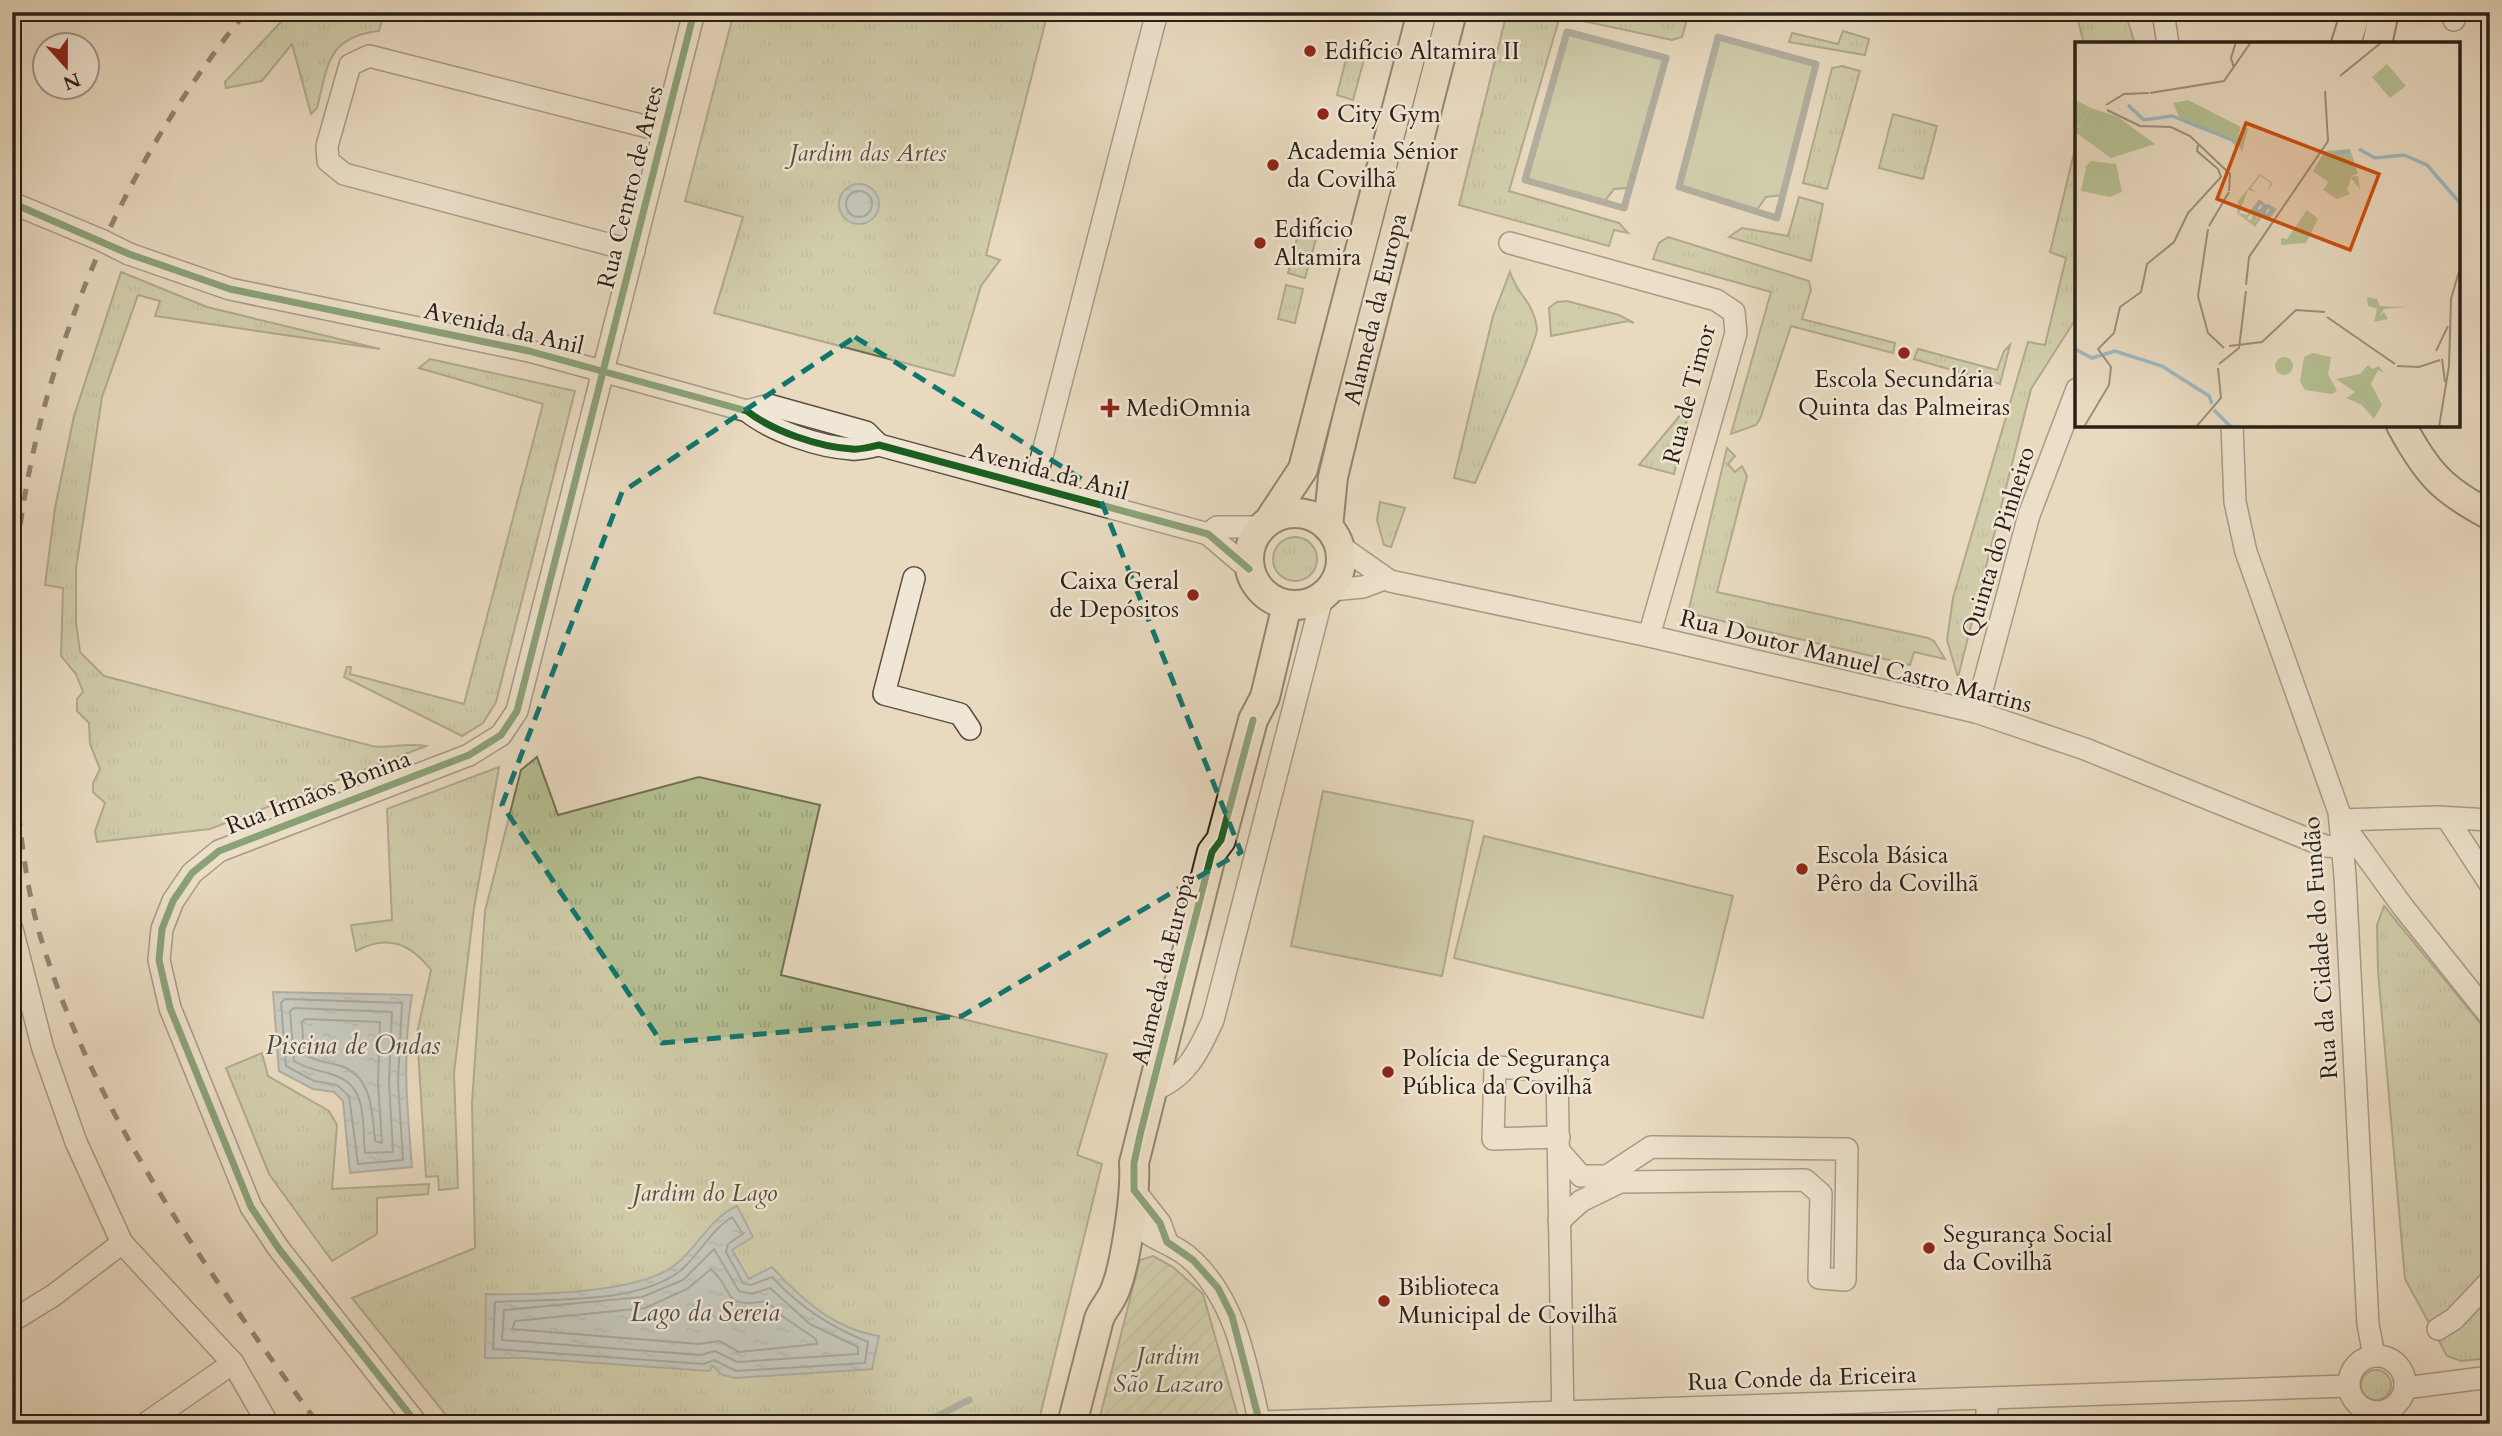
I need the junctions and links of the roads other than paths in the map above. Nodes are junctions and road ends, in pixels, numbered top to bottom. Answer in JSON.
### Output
{"nodes":[{"id":1,"x":694,"y":12,"type":"edge"},
{"id":2,"x":1157,"y":12,"type":"edge"},
{"id":3,"x":1422,"y":12,"type":"edge"},
{"id":4,"x":1452,"y":12,"type":"edge"},
{"id":5,"x":2163,"y":12,"type":"edge"},
{"id":6,"x":2356,"y":12,"type":"edge"},
{"id":7,"x":2384,"y":12,"type":"edge"},
{"id":8,"x":2168,"y":42,"type":"edge"},
{"id":9,"x":2348,"y":42,"type":"edge"},
{"id":10,"x":2377,"y":42,"type":"edge"},
{"id":11,"x":664,"y":131,"type":"junction"},
{"id":12,"x":12,"y":203,"type":"edge"},
{"id":13,"x":1510,"y":243,"type":"dead end"},
{"id":14,"x":634,"y":251,"type":"junction"},
{"id":15,"x":604,"y":372,"type":"junction"},
{"id":16,"x":2075,"y":394,"type":"edge"},
{"id":17,"x":2232,"y":427,"type":"edge"},
{"id":18,"x":2402,"y":427,"type":"edge"},
{"id":19,"x":1034,"y":487,"type":"junction"},
{"id":20,"x":2490,"y":515,"type":"edge"},
{"id":21,"x":1267,"y":522,"type":"junction"},
{"id":22,"x":1208,"y":534,"type":"junction"},
{"id":23,"x":1334,"y":536,"type":"junction"},
{"id":24,"x":1249,"y":569,"type":"junction"},
{"id":25,"x":914,"y":578,"type":"dead end"},
{"id":26,"x":1384,"y":579,"type":"junction"},
{"id":27,"x":1327,"y":594,"type":"junction"},
{"id":28,"x":1287,"y":605,"type":"junction"},
{"id":29,"x":1649,"y":636,"type":"junction"},
{"id":30,"x":1976,"y":712,"type":"junction"},
{"id":31,"x":970,"y":729,"type":"dead end"},
{"id":32,"x":2447,"y":818,"type":"junction"},
{"id":33,"x":2340,"y":820,"type":"junction"},
{"id":34,"x":2490,"y":820,"type":"edge"},
{"id":35,"x":2343,"y":847,"type":"junction"},
{"id":36,"x":2490,"y":884,"type":"edge"},
{"id":37,"x":12,"y":929,"type":"edge"},
{"id":38,"x":2490,"y":1016,"type":"edge"},
{"id":39,"x":1152,"y":1091,"type":"junction"},
{"id":40,"x":1559,"y":1144,"type":"junction"},
{"id":41,"x":1133,"y":1190,"type":"junction"},
{"id":42,"x":1559,"y":1221,"type":"junction"},
{"id":43,"x":1167,"y":1242,"type":"junction"},
{"id":44,"x":122,"y":1243,"type":"junction"},
{"id":45,"x":1125,"y":1248,"type":"junction"},
{"id":46,"x":2490,"y":1281,"type":"edge"},
{"id":47,"x":1104,"y":1307,"type":"junction"},
{"id":48,"x":12,"y":1321,"type":"edge"},
{"id":49,"x":2438,"y":1329,"type":"dead end"},
{"id":50,"x":2374,"y":1356,"type":"junction"},
{"id":51,"x":233,"y":1363,"type":"junction"},
{"id":52,"x":2490,"y":1377,"type":"edge"},
{"id":53,"x":2348,"y":1386,"type":"junction"},
{"id":54,"x":2404,"y":1388,"type":"junction"},
{"id":55,"x":1987,"y":1399,"type":"junction"},
{"id":56,"x":1781,"y":1414,"type":"edge"},
{"id":57,"x":1563,"y":1417,"type":"edge"},
{"id":58,"x":2379,"y":1418,"type":"edge"},
{"id":59,"x":1260,"y":1423,"type":"edge"},
{"id":60,"x":145,"y":1424,"type":"edge"},
{"id":61,"x":268,"y":1424,"type":"edge"},
{"id":62,"x":418,"y":1424,"type":"edge"},
{"id":63,"x":1072,"y":1424,"type":"edge"},
{"id":64,"x":1987,"y":1424,"type":"edge"}],
"edges":[{"from":1,"to":11,"type":"street","name":"Rua Centro de Artes"},
{"from":2,"to":19,"type":"street"},
{"from":3,"to":21,"type":"main road","name":"Alameda da Europa"},
{"from":4,"to":23,"type":"main road","name":"Alameda da Europa"},
{"from":5,"to":8,"type":"street"},
{"from":6,"to":9,"type":"main road"},
{"from":7,"to":10,"type":"main road"},
{"from":11,"to":14,"type":"street","name":"Rua Centro de Artes"},
{"from":11,"to":14,"type":"street"},
{"from":12,"to":15,"type":"street","name":"Avenida da Anil","bridge":true},
{"from":13,"to":29,"type":"street","name":"Rua de Timor"},
{"from":14,"to":15,"type":"street","name":"Rua Centro de Artes"},
{"from":15,"to":19,"type":"street","name":"Avenida da Anil"},
{"from":15,"to":62,"type":"street","name":"Rua Irmãos Bonina"},
{"from":16,"to":30,"type":"street","name":"Quinta do Pinheiro"},
{"from":17,"to":33,"type":"street","name":"Rua da Cidade do Fundão"},
{"from":18,"to":20,"type":"main road"},
{"from":19,"to":22,"type":"street","name":"Avenida da Anil"},
{"from":21,"to":22,"type":"street","name":"Avenida da Anil"},
{"from":21,"to":23,"type":"main road"},
{"from":21,"to":24,"type":"main road"},
{"from":22,"to":24,"type":"street","name":"Avenida da Anil"},
{"from":23,"to":26,"type":"street","name":"Rua Doutor Manuel Castro Martins"},
{"from":23,"to":27,"type":"main road"},
{"from":24,"to":28,"type":"main road"},
{"from":25,"to":31,"type":"street"},
{"from":26,"to":27,"type":"street","name":"Rua Doutor Manuel Castro Martins"},
{"from":26,"to":29,"type":"street","name":"Rua Doutor Manuel Castro Martins"},
{"from":27,"to":28,"type":"main road"},
{"from":27,"to":39,"type":"street"},
{"from":28,"to":39,"type":"main road","name":"Alameda da Europa"},
{"from":29,"to":30,"type":"street","name":"Rua Doutor Manuel Castro Martins"},
{"from":30,"to":35,"type":"street","name":"Rua Doutor Manuel Castro Martins"},
{"from":32,"to":33,"type":"street"},
{"from":32,"to":34,"type":"street"},
{"from":32,"to":36,"type":"street"},
{"from":33,"to":35,"type":"street","name":"Rua da Cidade do Fundão"},
{"from":33,"to":38,"type":"street"},
{"from":35,"to":50,"type":"street","name":"Rua da Cidade do Fundão"},
{"from":37,"to":44,"type":"street"},
{"from":39,"to":41,"type":"main road","name":"Alameda da Europa"},
{"from":40,"to":40,"type":"street"},
{"from":40,"to":42,"type":"street"},
{"from":40,"to":42,"type":"street"},
{"from":41,"to":43,"type":"street"},
{"from":41,"to":45,"type":"main road","name":"Alameda da Europa"},
{"from":41,"to":47,"type":"main road","name":"Alameda da Europa"},
{"from":42,"to":57,"type":"street"},
{"from":43,"to":45,"type":"street"},
{"from":43,"to":59,"type":"street"},
{"from":44,"to":48,"type":"street"},
{"from":44,"to":51,"type":"street"},
{"from":45,"to":47,"type":"main road","name":"Alameda da Europa"},
{"from":46,"to":49,"type":"street"},
{"from":47,"to":63,"type":"main road","name":"Alameda da Europa"},
{"from":50,"to":53,"type":"street"},
{"from":50,"to":54,"type":"street"},
{"from":51,"to":60,"type":"street"},
{"from":51,"to":61,"type":"street"},
{"from":52,"to":54,"type":"street"},
{"from":53,"to":55,"type":"street","name":"Rua Conde da Ericeira"},
{"from":53,"to":58,"type":"street"},
{"from":54,"to":58,"type":"street"},
{"from":55,"to":56,"type":"street","name":"Rua Conde da Ericeira"},
{"from":55,"to":64,"type":"street"},
{"from":56,"to":57,"type":"street","name":"Rua Conde da Ericeira"},
{"from":57,"to":59,"type":"street","name":"Rua Conde da Ericeira"}]}
